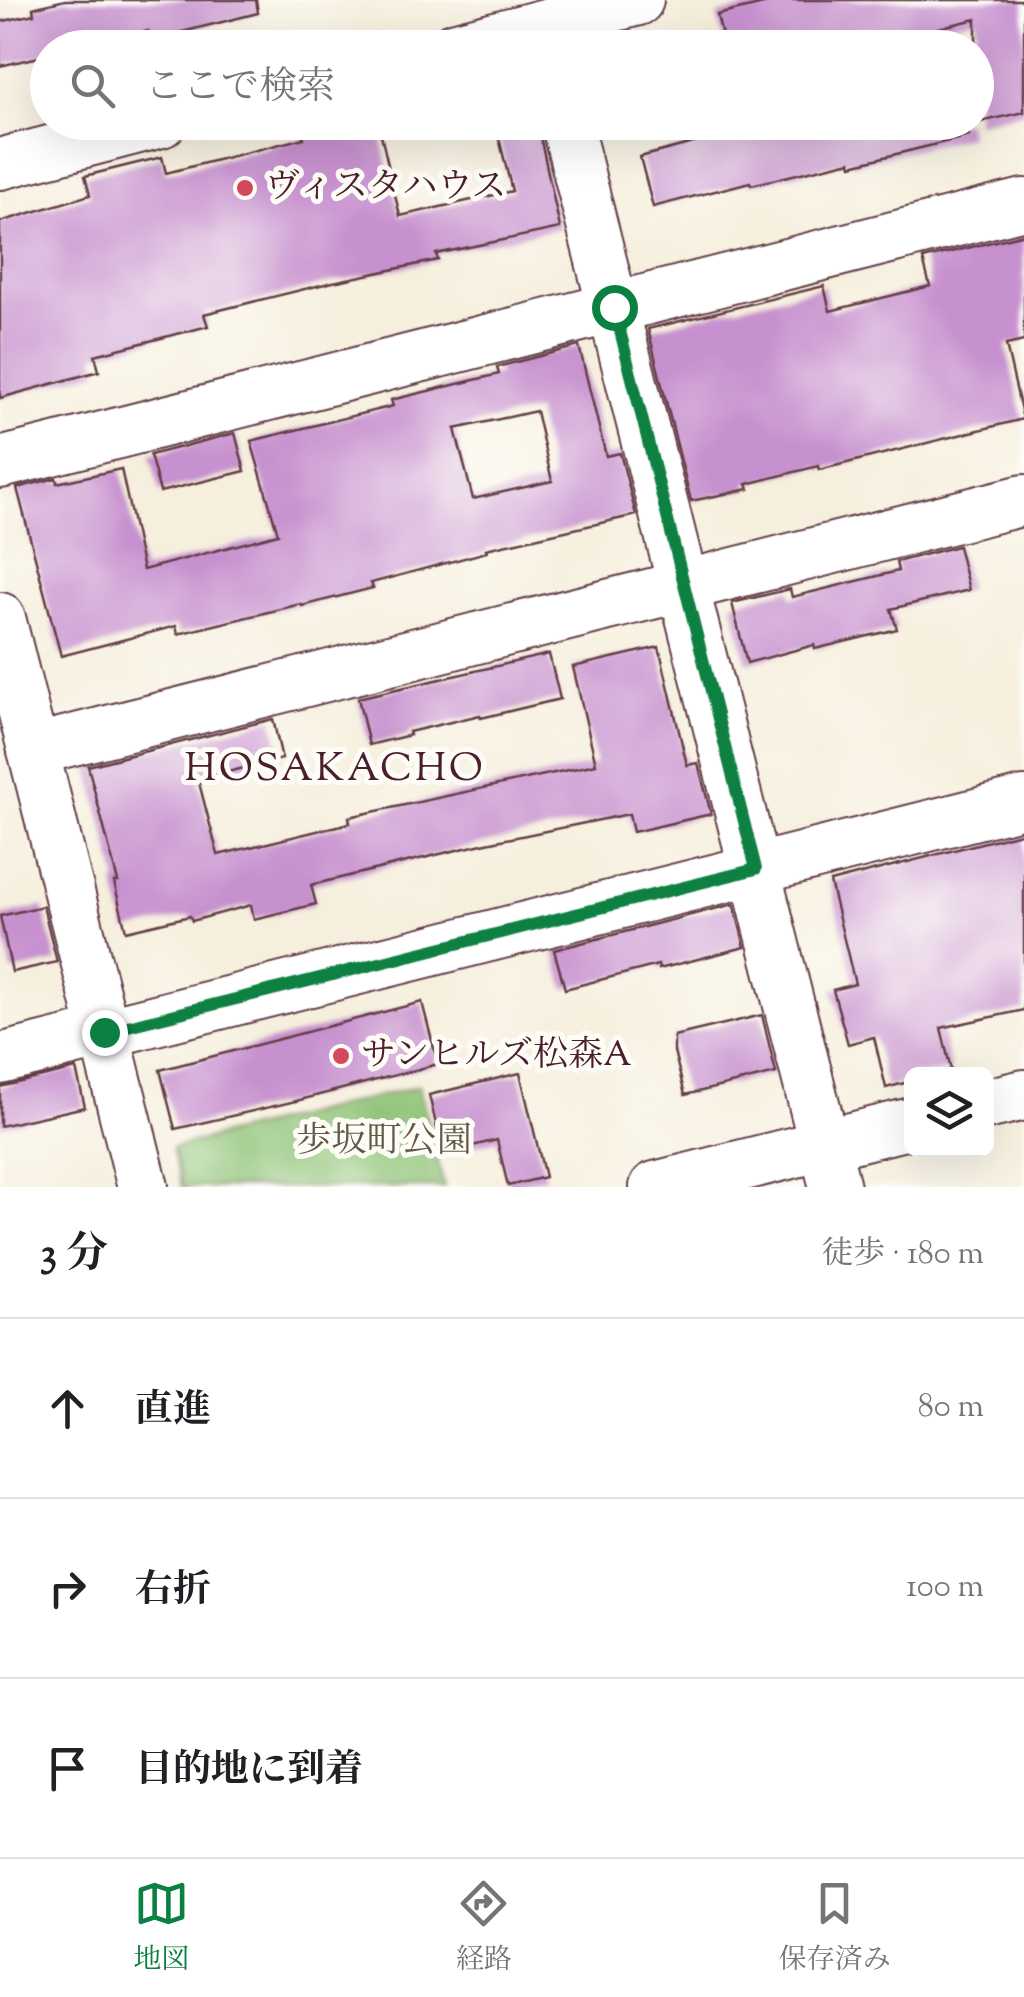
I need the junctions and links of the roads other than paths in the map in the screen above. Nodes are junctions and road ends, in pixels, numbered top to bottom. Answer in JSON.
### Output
{"nodes":[{"id":1,"x":638,"y":0,"type":"edge"},
{"id":2,"x":542,"y":24,"type":"edge"},
{"id":3,"x":92,"y":140,"type":"edge"},
{"id":4,"x":571,"y":140,"type":"edge"},
{"id":5,"x":0,"y":164,"type":"edge"},
{"id":6,"x":1024,"y":204,"type":"edge"},
{"id":7,"x":614,"y":307,"type":"junction"},
{"id":8,"x":0,"y":463,"type":"edge"},
{"id":9,"x":1024,"y":500,"type":"edge"},
{"id":10,"x":683,"y":585,"type":"junction"},
{"id":11,"x":0,"y":618,"type":"edge"},
{"id":12,"x":25,"y":775,"type":"edge"},
{"id":13,"x":1024,"y":802,"type":"edge"},
{"id":14,"x":756,"y":869,"type":"junction"},
{"id":15,"x":104,"y":1032,"type":"junction"},
{"id":16,"x":0,"y":1059,"type":"edge"},
{"id":17,"x":1024,"y":1094,"type":"edge"},
{"id":18,"x":994,"y":1102,"type":"edge"},
{"id":19,"x":904,"y":1127,"type":"edge"},
{"id":20,"x":829,"y":1166,"type":"edge"},
{"id":21,"x":142,"y":1187,"type":"edge"},
{"id":22,"x":655,"y":1187,"type":"edge"}],
"edges":[{"from":1,"to":2,"type":"street"},
{"from":3,"to":5,"type":"street"},
{"from":4,"to":7,"type":"street"},
{"from":6,"to":7,"type":"street"},
{"from":7,"to":8,"type":"street"},
{"from":7,"to":10,"type":"street"},
{"from":9,"to":10,"type":"street"},
{"from":10,"to":12,"type":"street"},
{"from":10,"to":14,"type":"street"},
{"from":11,"to":12,"type":"street"},
{"from":12,"to":15,"type":"street"},
{"from":13,"to":14,"type":"street"},
{"from":14,"to":15,"type":"street"},
{"from":14,"to":20,"type":"street"},
{"from":15,"to":16,"type":"street"},
{"from":15,"to":21,"type":"street"},
{"from":17,"to":18,"type":"street"},
{"from":19,"to":20,"type":"street"},
{"from":20,"to":22,"type":"street"}]}
